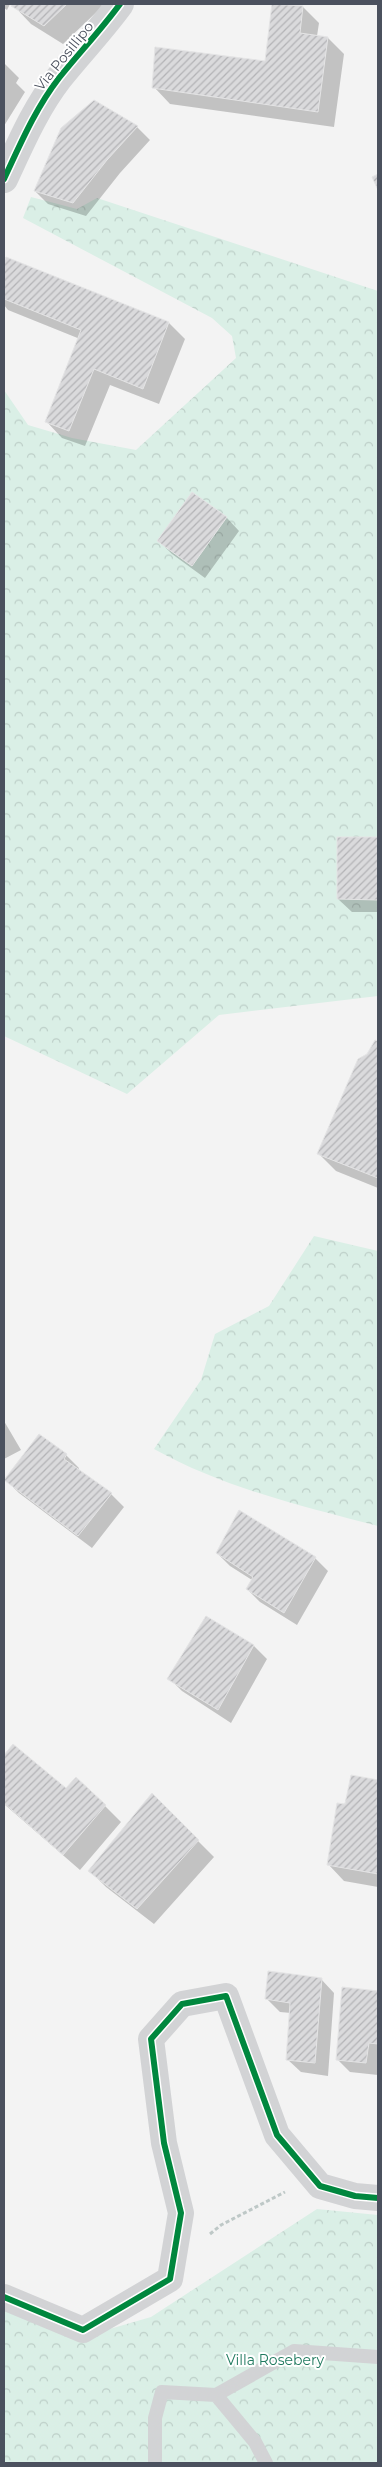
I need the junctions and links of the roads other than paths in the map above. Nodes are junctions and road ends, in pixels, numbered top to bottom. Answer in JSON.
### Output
{"nodes":[{"id":1,"x":120,"y":4,"type":"edge"},
{"id":2,"x":4,"y":179,"type":"edge"},
{"id":3,"x":378,"y":2198,"type":"edge"},
{"id":4,"x":4,"y":2297,"type":"edge"},
{"id":5,"x":378,"y":2357,"type":"edge"},
{"id":6,"x":216,"y":2394,"type":"junction"},
{"id":7,"x":155,"y":2463,"type":"edge"},
{"id":8,"x":266,"y":2463,"type":"edge"}],
"edges":[{"from":1,"to":2,"type":"street","name":"Via Posillipo"},
{"from":3,"to":4,"type":"street"},
{"from":5,"to":6,"type":"lane"},
{"from":6,"to":7,"type":"lane"},
{"from":6,"to":8,"type":"lane"}]}
